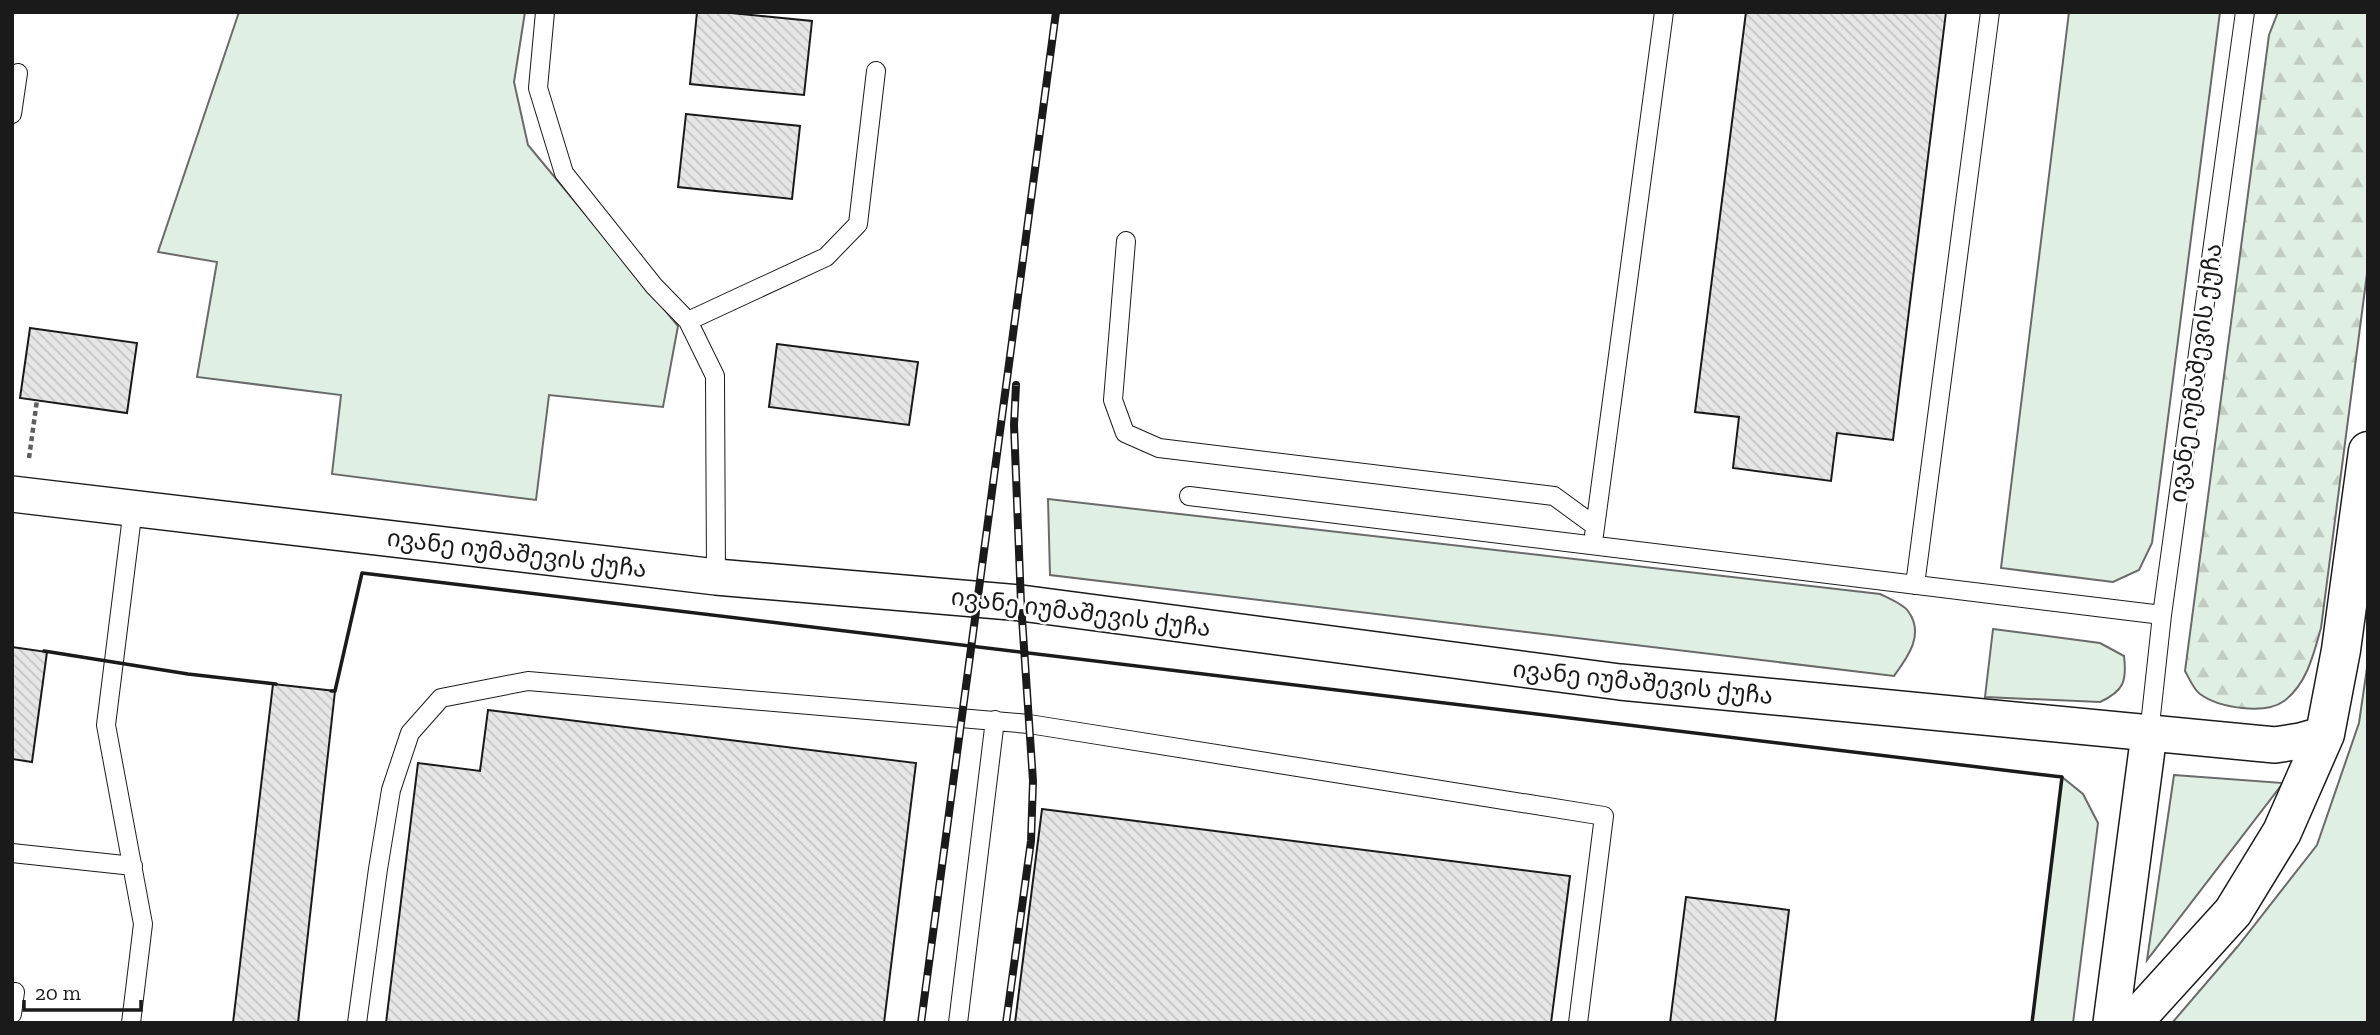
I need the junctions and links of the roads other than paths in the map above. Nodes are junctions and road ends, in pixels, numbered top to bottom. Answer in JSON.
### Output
{"nodes":[{"id":1,"x":545,"y":12,"type":"edge"},
{"id":2,"x":1664,"y":12,"type":"edge"},
{"id":3,"x":1990,"y":12,"type":"edge"},
{"id":4,"x":2245,"y":12,"type":"edge"},
{"id":5,"x":876,"y":71,"type":"dead end"},
{"id":6,"x":18,"y":74,"type":"dead end"},
{"id":7,"x":12,"y":114,"type":"edge"},
{"id":8,"x":1125,"y":241,"type":"dead end"},
{"id":9,"x":688,"y":321,"type":"junction"},
{"id":10,"x":2368,"y":451,"type":"edge"},
{"id":11,"x":18,"y":495,"type":"edge"},
{"id":12,"x":1189,"y":496,"type":"dead end"},
{"id":13,"x":133,"y":508,"type":"junction"},
{"id":14,"x":1595,"y":526,"type":"junction"},
{"id":15,"x":1592,"y":545,"type":"junction"},
{"id":16,"x":716,"y":576,"type":"junction"},
{"id":17,"x":1915,"y":585,"type":"junction"},
{"id":18,"x":2162,"y":615,"type":"junction"},
{"id":19,"x":995,"y":720,"type":"junction"},
{"id":20,"x":2149,"y":734,"type":"junction"},
{"id":21,"x":2325,"y":734,"type":"junction"},
{"id":22,"x":12,"y":853,"type":"edge"},
{"id":23,"x":133,"y":866,"type":"junction"},
{"id":24,"x":15,"y":992,"type":"dead end"},
{"id":25,"x":12,"y":1014,"type":"edge"},
{"id":26,"x":131,"y":1023,"type":"edge"},
{"id":27,"x":358,"y":1023,"type":"edge"},
{"id":28,"x":957,"y":1023,"type":"edge"},
{"id":29,"x":1578,"y":1023,"type":"edge"},
{"id":30,"x":2111,"y":1023,"type":"edge"},
{"id":31,"x":2132,"y":1023,"type":"edge"}],
"edges":[{"from":1,"to":9,"type":"lane"},
{"from":2,"to":14,"type":"lane"},
{"from":3,"to":17,"type":"lane"},
{"from":4,"to":18,"type":"lane","name":"ივანე იუმაშევის ქუჩა"},
{"from":5,"to":9,"type":"lane"},
{"from":6,"to":7,"type":"lane"},
{"from":8,"to":14,"type":"lane"},
{"from":9,"to":16,"type":"lane"},
{"from":10,"to":21,"type":"street"},
{"from":11,"to":13,"type":"street","name":"ივანე იუმაშევის ქუჩა"},
{"from":12,"to":15,"type":"lane"},
{"from":13,"to":16,"type":"street","name":"ივანე იუმაშევის ქუჩა"},
{"from":13,"to":23,"type":"lane"},
{"from":14,"to":15,"type":"lane"},
{"from":15,"to":17,"type":"lane"},
{"from":16,"to":20,"type":"street","name":"ივანე იუმაშევის ქუჩა"},
{"from":17,"to":18,"type":"lane"},
{"from":18,"to":20,"type":"lane","name":"ივანე იუმაშევის ქუჩა"},
{"from":19,"to":27,"type":"lane"},
{"from":19,"to":28,"type":"lane"},
{"from":19,"to":29,"type":"lane"},
{"from":20,"to":21,"type":"street","name":"ივანე იუმაშევის ქუჩა"},
{"from":20,"to":30,"type":"street","name":"ივანე იუმაშევის ქუჩა"},
{"from":21,"to":31,"type":"street"},
{"from":22,"to":23,"type":"lane"},
{"from":23,"to":26,"type":"lane"},
{"from":24,"to":25,"type":"lane"}]}
